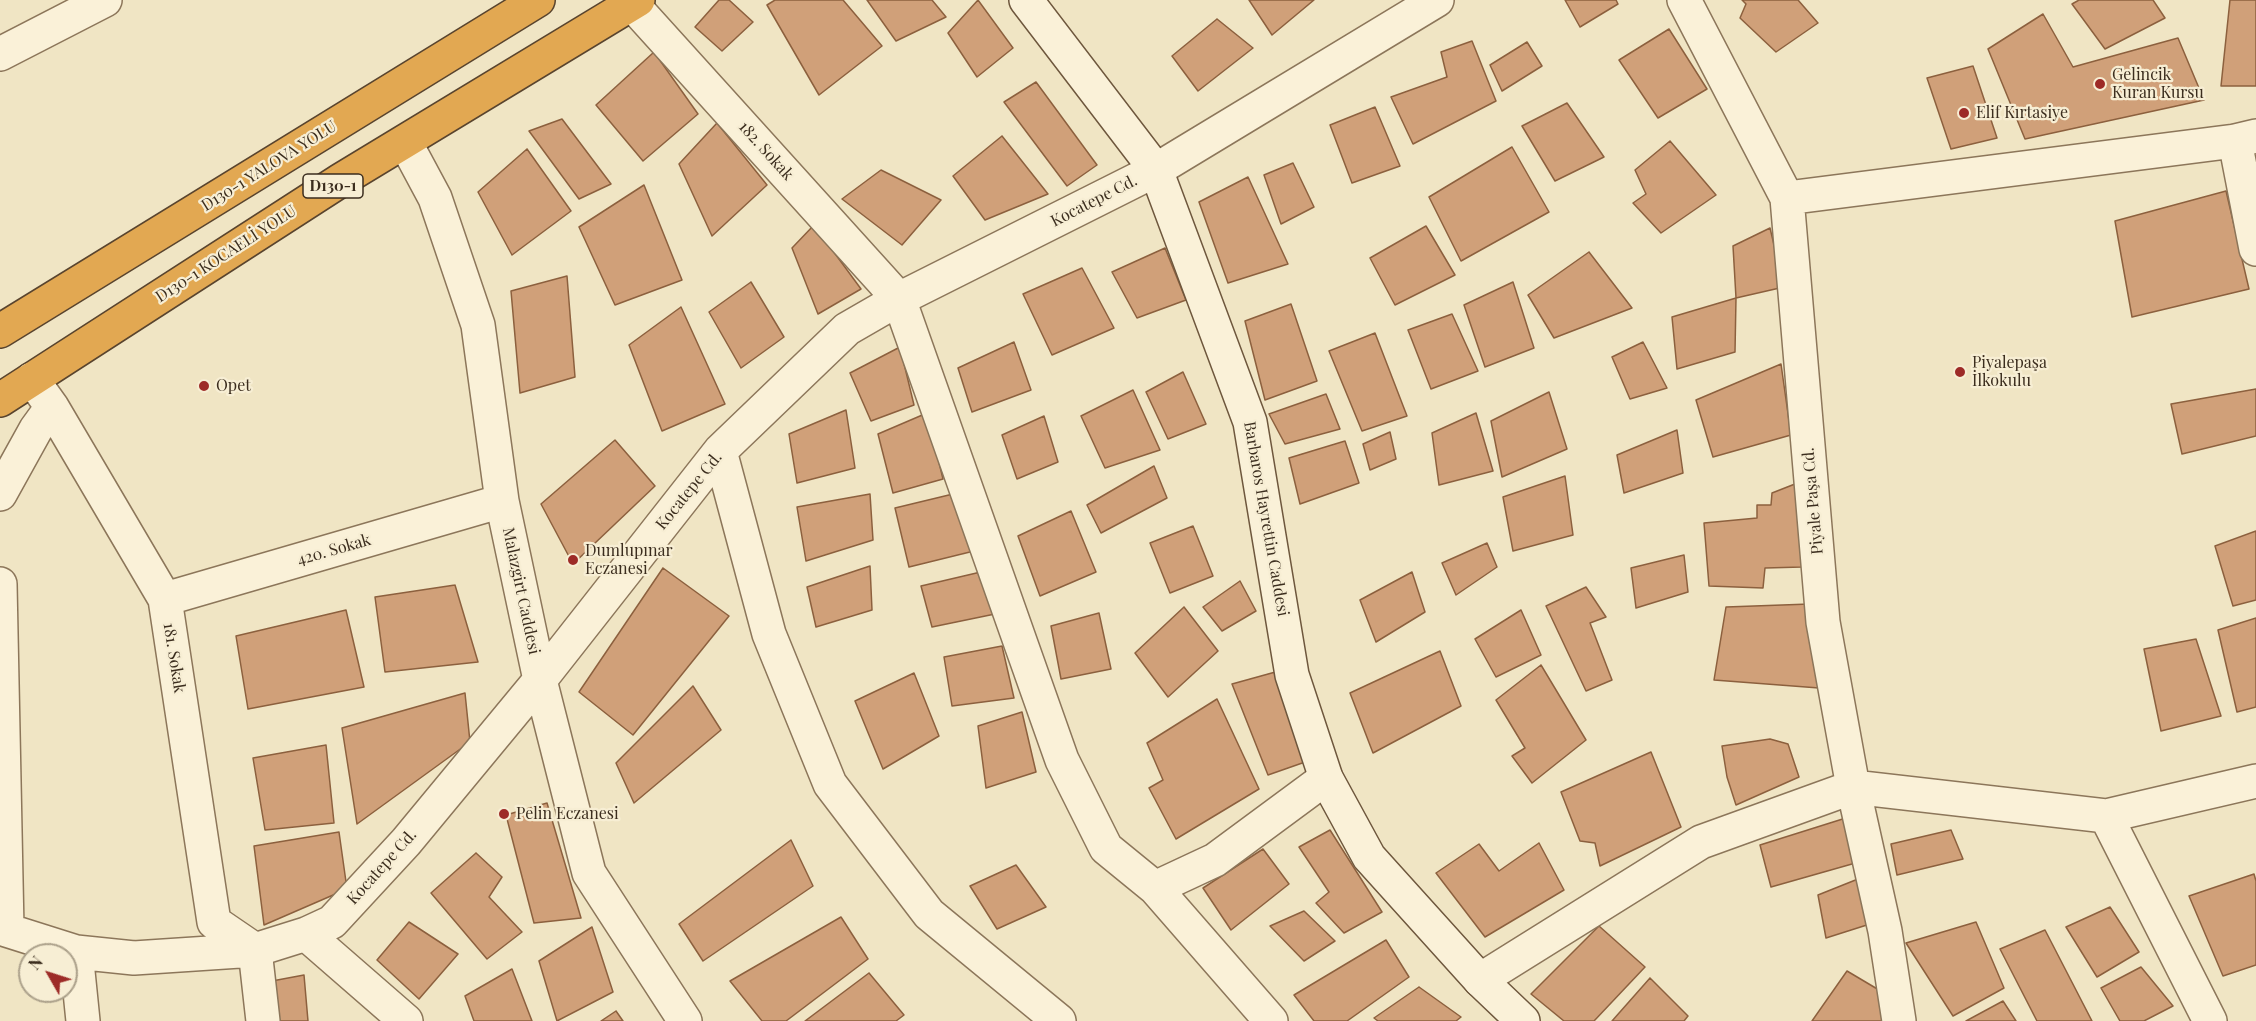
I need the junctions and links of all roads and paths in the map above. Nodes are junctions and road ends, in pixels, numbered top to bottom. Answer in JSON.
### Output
{"nodes":[{"id":1,"x":105,"y":0,"type":"edge"},
{"id":2,"x":538,"y":0,"type":"edge"},
{"id":3,"x":1026,"y":0,"type":"edge"},
{"id":4,"x":1437,"y":0,"type":"edge"},
{"id":5,"x":1684,"y":0,"type":"edge"},
{"id":6,"x":635,"y":2,"type":"edge"},
{"id":7,"x":0,"y":54,"type":"edge"},
{"id":8,"x":2245,"y":138,"type":"edge"},
{"id":9,"x":405,"y":142,"type":"junction"},
{"id":10,"x":1156,"y":170,"type":"junction"},
{"id":11,"x":1787,"y":198,"type":"junction"},
{"id":12,"x":2256,"y":249,"type":"edge"},
{"id":13,"x":899,"y":299,"type":"junction"},
{"id":14,"x":0,"y":331,"type":"edge"},
{"id":15,"x":32,"y":379,"type":"junction"},
{"id":16,"x":0,"y":400,"type":"edge"},
{"id":17,"x":52,"y":407,"type":"junction"},
{"id":18,"x":720,"y":451,"type":"junction"},
{"id":19,"x":0,"y":494,"type":"edge"},
{"id":20,"x":502,"y":501,"type":"junction"},
{"id":21,"x":0,"y":584,"type":"edge"},
{"id":22,"x":165,"y":600,"type":"junction"},
{"id":23,"x":540,"y":680,"type":"junction"},
{"id":24,"x":1326,"y":778,"type":"junction"},
{"id":25,"x":2256,"y":781,"type":"edge"},
{"id":26,"x":1852,"y":787,"type":"junction"},
{"id":27,"x":2106,"y":816,"type":"junction"},
{"id":28,"x":1155,"y":888,"type":"junction"},
{"id":29,"x":4,"y":929,"type":"edge"},
{"id":30,"x":306,"y":934,"type":"junction"},
{"id":31,"x":48,"y":943,"type":"edge"},
{"id":32,"x":255,"y":950,"type":"junction"},
{"id":33,"x":78,"y":952,"type":"edge"},
{"id":34,"x":78,"y":975,"type":"edge"},
{"id":35,"x":1480,"y":980,"type":"junction"},
{"id":36,"x":82,"y":1021,"type":"edge"},
{"id":37,"x":263,"y":1021,"type":"edge"},
{"id":38,"x":406,"y":1021,"type":"edge"},
{"id":39,"x":685,"y":1021,"type":"edge"},
{"id":40,"x":1059,"y":1021,"type":"edge"},
{"id":41,"x":1271,"y":1021,"type":"edge"},
{"id":42,"x":1523,"y":1021,"type":"edge"},
{"id":43,"x":1899,"y":1021,"type":"edge"},
{"id":44,"x":2210,"y":1021,"type":"edge"}],
"edges":[{"from":1,"to":7,"type":"street"},
{"from":2,"to":14,"type":"highway","name":"D130-1 YALOVA YOLU"},
{"from":3,"to":10,"type":"street","name":"Barbaros Hayrettin Caddesi"},
{"from":4,"to":10,"type":"street","name":"Kocatepe Cd."},
{"from":5,"to":11,"type":"street","name":"Piyale Paşa Cd."},
{"from":6,"to":9,"type":"highway","name":"D130-1 KOCAELİ YOLU","number":"D130-1"},
{"from":6,"to":13,"type":"street","name":"182. Sokak"},
{"from":8,"to":11,"type":"street"},
{"from":8,"to":12,"type":"street"},
{"from":9,"to":15,"type":"highway","name":"D130-1 KOCAELİ YOLU","number":"D130-1"},
{"from":9,"to":20,"type":"street","name":"Malazgirt Caddesi"},
{"from":10,"to":13,"type":"street","name":"Kocatepe Cd."},
{"from":10,"to":24,"type":"street","name":"Barbaros Hayrettin Caddesi"},
{"from":11,"to":26,"type":"street","name":"Piyale Paşa Cd."},
{"from":13,"to":18,"type":"street","name":"Kocatepe Cd."},
{"from":13,"to":28,"type":"street"},
{"from":15,"to":16,"type":"highway","name":"D130-1 KOCAELİ YOLU","number":"D130-1"},
{"from":15,"to":17,"type":"street","name":"181. Sokak"},
{"from":17,"to":19,"type":"street"},
{"from":17,"to":22,"type":"street","name":"181. Sokak"},
{"from":18,"to":23,"type":"street","name":"Kocatepe Cd."},
{"from":18,"to":40,"type":"street"},
{"from":20,"to":22,"type":"street","name":"420. Sokak"},
{"from":20,"to":23,"type":"street","name":"Malazgirt Caddesi"},
{"from":21,"to":29,"type":"street"},
{"from":22,"to":32,"type":"street","name":"181. Sokak"},
{"from":23,"to":30,"type":"street","name":"Kocatepe Cd."},
{"from":23,"to":39,"type":"street","name":"Malazgirt Caddesi"},
{"from":24,"to":28,"type":"street"},
{"from":24,"to":35,"type":"street","name":"Barbaros Hayrettin Caddesi"},
{"from":25,"to":27,"type":"street"},
{"from":26,"to":27,"type":"street"},
{"from":26,"to":35,"type":"street"},
{"from":26,"to":43,"type":"street","name":"Piyale Paşa Cd."},
{"from":27,"to":44,"type":"street"},
{"from":28,"to":41,"type":"street"},
{"from":29,"to":31,"type":"street","name":"Kocatepe Cd."},
{"from":30,"to":32,"type":"street","name":"Kocatepe Cd."},
{"from":30,"to":38,"type":"street"},
{"from":32,"to":33,"type":"street","name":"Kocatepe Cd."},
{"from":32,"to":37,"type":"street"},
{"from":34,"to":36,"type":"street"},
{"from":35,"to":42,"type":"street","name":"Barbaros Hayrettin Caddesi"}]}
